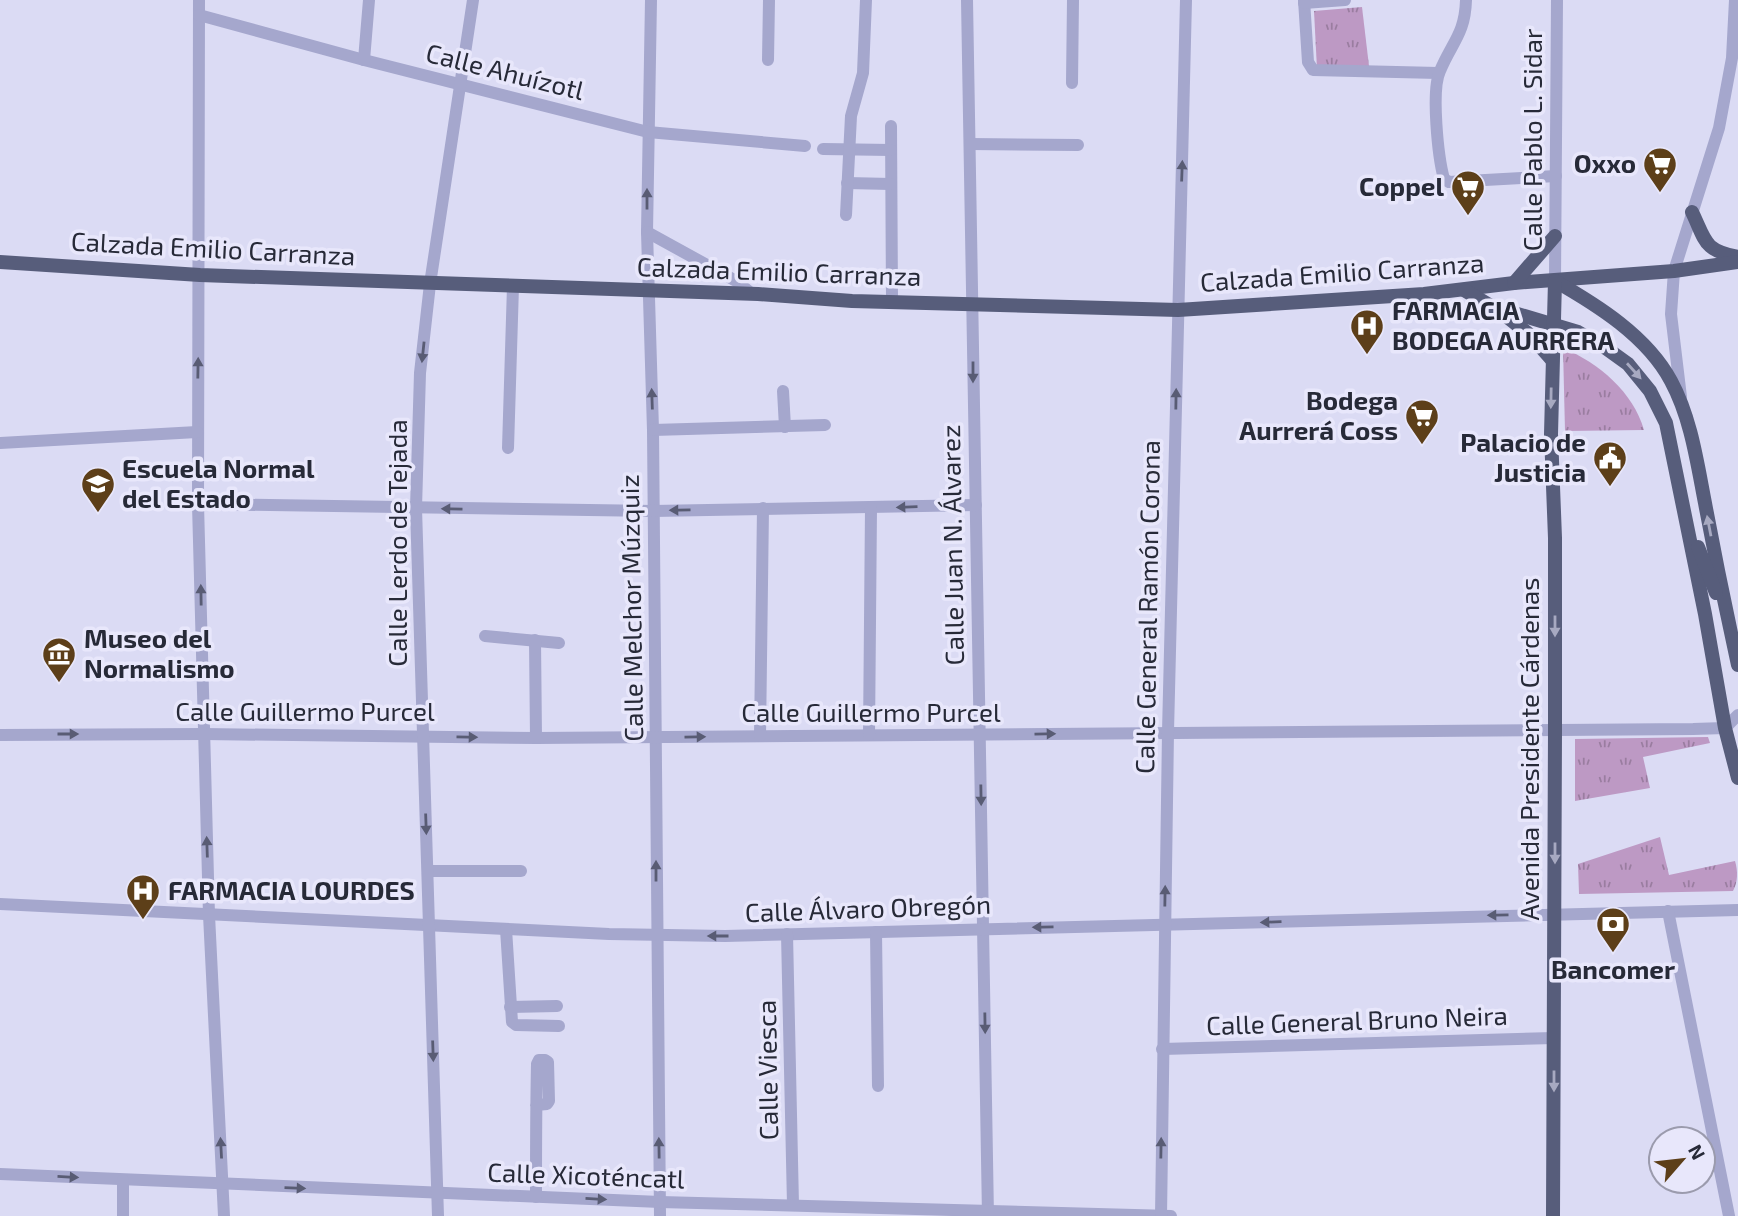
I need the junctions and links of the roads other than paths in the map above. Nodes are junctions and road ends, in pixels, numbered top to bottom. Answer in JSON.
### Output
{"nodes":[{"id":1,"x":199,"y":0,"type":"edge"},
{"id":2,"x":369,"y":0,"type":"edge"},
{"id":3,"x":473,"y":0,"type":"edge"},
{"id":4,"x":651,"y":0,"type":"edge"},
{"id":5,"x":769,"y":0,"type":"edge"},
{"id":6,"x":866,"y":0,"type":"edge"},
{"id":7,"x":967,"y":0,"type":"edge"},
{"id":8,"x":1073,"y":0,"type":"edge"},
{"id":9,"x":1186,"y":0,"type":"edge"},
{"id":10,"x":1345,"y":0,"type":"edge"},
{"id":11,"x":1466,"y":0,"type":"edge"},
{"id":12,"x":1558,"y":0,"type":"edge"},
{"id":13,"x":1735,"y":0,"type":"edge"},
{"id":14,"x":1304,"y":1,"type":"edge"},
{"id":15,"x":199,"y":15,"type":"junction"},
{"id":16,"x":364,"y":60,"type":"junction"},
{"id":17,"x":768,"y":60,"type":"dead end"},
{"id":18,"x":1438,"y":73,"type":"junction"},
{"id":19,"x":1072,"y":83,"type":"dead end"},
{"id":20,"x":461,"y":84,"type":"junction"},
{"id":21,"x":891,"y":126,"type":"dead end"},
{"id":22,"x":648,"y":132,"type":"junction"},
{"id":23,"x":971,"y":144,"type":"junction"},
{"id":24,"x":1078,"y":145,"type":"dead end"},
{"id":25,"x":805,"y":146,"type":"dead end"},
{"id":26,"x":848,"y":148,"type":"junction"},
{"id":27,"x":823,"y":149,"type":"dead end"},
{"id":28,"x":891,"y":150,"type":"junction"},
{"id":29,"x":1556,"y":176,"type":"junction"},
{"id":30,"x":847,"y":183,"type":"junction"},
{"id":31,"x":891,"y":184,"type":"junction"},
{"id":32,"x":1692,"y":212,"type":"junction"},
{"id":33,"x":846,"y":215,"type":"dead end"},
{"id":34,"x":647,"y":232,"type":"junction"},
{"id":35,"x":1555,"y":236,"type":"junction"},
{"id":36,"x":1738,"y":260,"type":"edge"},
{"id":37,"x":0,"y":262,"type":"edge"},
{"id":38,"x":1674,"y":271,"type":"junction"},
{"id":39,"x":200,"y":275,"type":"junction"},
{"id":40,"x":1555,"y":281,"type":"junction"},
{"id":41,"x":1514,"y":283,"type":"junction"},
{"id":42,"x":430,"y":284,"type":"junction"},
{"id":43,"x":513,"y":286,"type":"junction"},
{"id":44,"x":1464,"y":290,"type":"junction"},
{"id":45,"x":648,"y":291,"type":"junction"},
{"id":46,"x":752,"y":294,"type":"junction"},
{"id":47,"x":892,"y":300,"type":"junction"},
{"id":48,"x":974,"y":304,"type":"junction"},
{"id":49,"x":1491,"y":306,"type":"junction"},
{"id":50,"x":1178,"y":310,"type":"junction"},
{"id":51,"x":1554,"y":324,"type":"junction"},
{"id":52,"x":1552,"y":360,"type":"junction"},
{"id":53,"x":783,"y":391,"type":"dead end"},
{"id":54,"x":1683,"y":411,"type":"junction"},
{"id":55,"x":825,"y":425,"type":"dead end"},
{"id":56,"x":785,"y":427,"type":"junction"},
{"id":57,"x":653,"y":430,"type":"junction"},
{"id":58,"x":197,"y":432,"type":"junction"},
{"id":59,"x":0,"y":443,"type":"edge"},
{"id":60,"x":508,"y":448,"type":"dead end"},
{"id":61,"x":198,"y":504,"type":"junction"},
{"id":62,"x":975,"y":505,"type":"junction"},
{"id":63,"x":1682,"y":506,"type":"junction"},
{"id":64,"x":416,"y":508,"type":"junction"},
{"id":65,"x":763,"y":508,"type":"junction"},
{"id":66,"x":871,"y":508,"type":"junction"},
{"id":67,"x":653,"y":510,"type":"junction"},
{"id":68,"x":1725,"y":605,"type":"junction"},
{"id":69,"x":1705,"y":614,"type":"junction"},
{"id":70,"x":485,"y":635,"type":"dead end"},
{"id":71,"x":535,"y":640,"type":"junction"},
{"id":72,"x":559,"y":643,"type":"dead end"},
{"id":73,"x":1738,"y":665,"type":"edge"},
{"id":74,"x":1738,"y":715,"type":"edge"},
{"id":75,"x":1725,"y":728,"type":"junction"},
{"id":76,"x":1555,"y":730,"type":"junction"},
{"id":77,"x":1168,"y":732,"type":"junction"},
{"id":78,"x":204,"y":734,"type":"junction"},
{"id":79,"x":0,"y":735,"type":"edge"},
{"id":80,"x":869,"y":735,"type":"junction"},
{"id":81,"x":980,"y":735,"type":"junction"},
{"id":82,"x":423,"y":736,"type":"junction"},
{"id":83,"x":760,"y":736,"type":"junction"},
{"id":84,"x":536,"y":738,"type":"junction"},
{"id":85,"x":656,"y":738,"type":"junction"},
{"id":86,"x":1738,"y":778,"type":"edge"},
{"id":87,"x":521,"y":871,"type":"dead end"},
{"id":88,"x":428,"y":872,"type":"junction"},
{"id":89,"x":0,"y":904,"type":"edge"},
{"id":90,"x":1738,"y":910,"type":"edge"},
{"id":91,"x":1668,"y":911,"type":"junction"},
{"id":92,"x":1555,"y":914,"type":"junction"},
{"id":93,"x":209,"y":915,"type":"junction"},
{"id":94,"x":1164,"y":925,"type":"junction"},
{"id":95,"x":429,"y":926,"type":"junction"},
{"id":96,"x":983,"y":928,"type":"junction"},
{"id":97,"x":506,"y":929,"type":"junction"},
{"id":98,"x":876,"y":932,"type":"junction"},
{"id":99,"x":787,"y":934,"type":"junction"},
{"id":100,"x":657,"y":935,"type":"junction"},
{"id":101,"x":557,"y":1006,"type":"dead end"},
{"id":102,"x":510,"y":1007,"type":"junction"},
{"id":103,"x":559,"y":1026,"type":"dead end"},
{"id":104,"x":1554,"y":1038,"type":"junction"},
{"id":105,"x":1162,"y":1049,"type":"junction"},
{"id":106,"x":878,"y":1086,"type":"dead end"},
{"id":107,"x":537,"y":1105,"type":"dead end"},
{"id":108,"x":0,"y":1174,"type":"edge"},
{"id":109,"x":122,"y":1180,"type":"junction"},
{"id":110,"x":223,"y":1185,"type":"junction"},
{"id":111,"x":438,"y":1192,"type":"junction"},
{"id":112,"x":536,"y":1196,"type":"junction"},
{"id":113,"x":660,"y":1202,"type":"junction"},
{"id":114,"x":793,"y":1205,"type":"junction"},
{"id":115,"x":844,"y":1212,"type":"edge"},
{"id":116,"x":988,"y":1214,"type":"edge"},
{"id":117,"x":123,"y":1216,"type":"edge"},
{"id":118,"x":224,"y":1216,"type":"edge"},
{"id":119,"x":438,"y":1216,"type":"edge"},
{"id":120,"x":660,"y":1216,"type":"edge"},
{"id":121,"x":1160,"y":1216,"type":"edge"},
{"id":122,"x":1171,"y":1216,"type":"edge"},
{"id":123,"x":1553,"y":1216,"type":"edge"},
{"id":124,"x":1729,"y":1216,"type":"edge"}],
"edges":[{"from":1,"to":15,"type":"street"},
{"from":2,"to":16,"type":"street"},
{"from":3,"to":20,"type":"street","name":"Calle Lerdo de Tejada"},
{"from":4,"to":22,"type":"street","name":"Calle Melchor Múzquiz"},
{"from":5,"to":17,"type":"street"},
{"from":6,"to":26,"type":"street"},
{"from":7,"to":23,"type":"street","name":"Calle Juan N. Álvarez"},
{"from":8,"to":19,"type":"street"},
{"from":50,"to":9,"type":"street","name":"Calle General Ramón Corona","one_way":true},
{"from":10,"to":14,"type":"street"},
{"from":11,"to":18,"type":"street"},
{"from":12,"to":29,"type":"street","name":"Calle Pablo L. Sidar"},
{"from":13,"to":32,"type":"street"},
{"from":14,"to":18,"type":"street"},
{"from":15,"to":16,"type":"street","name":"Calle Ahuízotl"},
{"from":15,"to":39,"type":"street"},
{"from":16,"to":20,"type":"street","name":"Calle Ahuízotl"},
{"from":18,"to":29,"type":"street"},
{"from":20,"to":22,"type":"street","name":"Calle Ahuízotl"},
{"from":20,"to":42,"type":"street","name":"Calle Lerdo de Tejada"},
{"from":21,"to":28,"type":"street"},
{"from":22,"to":25,"type":"street","name":"Calle Ahuízotl"},
{"from":34,"to":22,"type":"street","name":"Calle Melchor Múzquiz","one_way":true},
{"from":23,"to":24,"type":"street"},
{"from":23,"to":48,"type":"street","name":"Calle Juan N. Álvarez"},
{"from":26,"to":27,"type":"street"},
{"from":26,"to":28,"type":"street"},
{"from":26,"to":30,"type":"street"},
{"from":28,"to":31,"type":"street"},
{"from":29,"to":35,"type":"street","name":"Calle Pablo L. Sidar"},
{"from":30,"to":31,"type":"street"},
{"from":30,"to":33,"type":"street"},
{"from":31,"to":47,"type":"street"},
{"from":32,"to":36,"type":"main road"},
{"from":32,"to":38,"type":"street"},
{"from":34,"to":45,"type":"street","name":"Calle Melchor Múzquiz"},
{"from":34,"to":46,"type":"street"},
{"from":35,"to":40,"type":"street","name":"Calle Pablo L. Sidar"},
{"from":35,"to":41,"type":"main road"},
{"from":36,"to":38,"type":"main road","name":"Calzada Emilio Carranza"},
{"from":37,"to":39,"type":"main road","name":"Calzada Emilio Carranza"},
{"from":38,"to":40,"type":"main road","name":"Calzada Emilio Carranza"},
{"from":38,"to":54,"type":"street"},
{"from":39,"to":42,"type":"main road","name":"Calzada Emilio Carranza"},
{"from":58,"to":39,"type":"street","one_way":true},
{"from":40,"to":41,"type":"main road","name":"Calzada Emilio Carranza"},
{"from":40,"to":51,"type":"main road","name":"Avenida Presidente Cárdenas"},
{"from":40,"to":54,"type":"main road"},
{"from":41,"to":44,"type":"main road","name":"Calzada Emilio Carranza"},
{"from":42,"to":43,"type":"main road","name":"Calzada Emilio Carranza"},
{"from":42,"to":64,"type":"street","name":"Calle Lerdo de Tejada","one_way":true},
{"from":43,"to":45,"type":"main road","name":"Calzada Emilio Carranza"},
{"from":43,"to":60,"type":"street"},
{"from":44,"to":49,"type":"main road"},
{"from":44,"to":50,"type":"main road","name":"Calzada Emilio Carranza"},
{"from":45,"to":46,"type":"main road","name":"Calzada Emilio Carranza"},
{"from":57,"to":45,"type":"street","name":"Calle Melchor Múzquiz","one_way":true},
{"from":46,"to":47,"type":"main road","name":"Calzada Emilio Carranza"},
{"from":47,"to":48,"type":"main road","name":"Calzada Emilio Carranza"},
{"from":48,"to":50,"type":"main road","name":"Calzada Emilio Carranza"},
{"from":48,"to":62,"type":"street","name":"Calle Juan N. Álvarez","one_way":true},
{"from":49,"to":51,"type":"main road"},
{"from":49,"to":52,"type":"main road"},
{"from":77,"to":50,"type":"street","name":"Calle General Ramón Corona","one_way":true},
{"from":51,"to":52,"type":"main road","name":"Avenida Presidente Cárdenas"},
{"from":51,"to":63,"type":"main road","one_way":true},
{"from":52,"to":76,"type":"main road","name":"Avenida Presidente Cárdenas","one_way":true},
{"from":53,"to":56,"type":"street"},
{"from":68,"to":54,"type":"main road","one_way":true},
{"from":55,"to":56,"type":"street"},
{"from":56,"to":57,"type":"street"},
{"from":57,"to":67,"type":"street","name":"Calle Melchor Múzquiz"},
{"from":58,"to":59,"type":"street"},
{"from":58,"to":61,"type":"street"},
{"from":61,"to":64,"type":"street"},
{"from":78,"to":61,"type":"street","one_way":true},
{"from":62,"to":66,"type":"street","one_way":true},
{"from":62,"to":81,"type":"street","name":"Calle Juan N. Álvarez"},
{"from":63,"to":68,"type":"main road"},
{"from":63,"to":69,"type":"main road"},
{"from":67,"to":64,"type":"street","one_way":true},
{"from":64,"to":82,"type":"street","name":"Calle Lerdo de Tejada"},
{"from":65,"to":66,"type":"street"},
{"from":65,"to":67,"type":"street","one_way":true},
{"from":65,"to":83,"type":"street"},
{"from":66,"to":80,"type":"street"},
{"from":67,"to":85,"type":"street","name":"Calle Melchor Múzquiz"},
{"from":68,"to":73,"type":"main road"},
{"from":69,"to":73,"type":"main road"},
{"from":69,"to":75,"type":"main road"},
{"from":70,"to":71,"type":"street"},
{"from":71,"to":72,"type":"street"},
{"from":71,"to":84,"type":"street"},
{"from":74,"to":75,"type":"street"},
{"from":75,"to":76,"type":"street","name":"Calle Guillermo Purcel"},
{"from":75,"to":86,"type":"main road"},
{"from":76,"to":77,"type":"street","name":"Calle Guillermo Purcel"},
{"from":76,"to":92,"type":"main road","name":"Avenida Presidente Cárdenas","one_way":true},
{"from":81,"to":77,"type":"street","name":"Calle Guillermo Purcel","one_way":true},
{"from":94,"to":77,"type":"street","name":"Calle General Ramón Corona","one_way":true},
{"from":79,"to":78,"type":"street","name":"Calle Guillermo Purcel","one_way":true},
{"from":78,"to":82,"type":"street","name":"Calle Guillermo Purcel"},
{"from":93,"to":78,"type":"street","one_way":true},
{"from":80,"to":81,"type":"street","name":"Calle Guillermo Purcel"},
{"from":80,"to":83,"type":"street","name":"Calle Guillermo Purcel"},
{"from":81,"to":96,"type":"street","name":"Calle Juan N. Álvarez","one_way":true},
{"from":82,"to":84,"type":"street","name":"Calle Guillermo Purcel","one_way":true},
{"from":82,"to":88,"type":"street","name":"Calle Lerdo de Tejada","one_way":true},
{"from":85,"to":83,"type":"street","name":"Calle Guillermo Purcel","one_way":true},
{"from":84,"to":85,"type":"street","name":"Calle Guillermo Purcel"},
{"from":100,"to":85,"type":"street","name":"Calle Melchor Múzquiz","one_way":true},
{"from":87,"to":88,"type":"street"},
{"from":88,"to":95,"type":"street","name":"Calle Lerdo de Tejada"},
{"from":89,"to":93,"type":"street","name":"Calle Álvaro Obregón"},
{"from":90,"to":91,"type":"street","name":"Calle Álvaro Obregón"},
{"from":91,"to":92,"type":"street","name":"Calle Álvaro Obregón"},
{"from":91,"to":124,"type":"street"},
{"from":92,"to":94,"type":"street","name":"Calle Álvaro Obregón","one_way":true},
{"from":92,"to":104,"type":"main road","name":"Avenida Presidente Cárdenas"},
{"from":93,"to":95,"type":"street","name":"Calle Álvaro Obregón"},
{"from":110,"to":93,"type":"street","one_way":true},
{"from":94,"to":96,"type":"street","name":"Calle Álvaro Obregón","one_way":true},
{"from":94,"to":105,"type":"street","name":"Calle General Ramón Corona"},
{"from":95,"to":97,"type":"street","name":"Calle Álvaro Obregón"},
{"from":95,"to":111,"type":"street","name":"Calle Lerdo de Tejada","one_way":true},
{"from":96,"to":98,"type":"street","name":"Calle Álvaro Obregón"},
{"from":96,"to":116,"type":"street","name":"Calle Juan N. Álvarez","one_way":true},
{"from":97,"to":100,"type":"street","name":"Calle Álvaro Obregón"},
{"from":97,"to":102,"type":"street"},
{"from":98,"to":99,"type":"street","name":"Calle Álvaro Obregón"},
{"from":98,"to":106,"type":"street"},
{"from":99,"to":100,"type":"street","name":"Calle Álvaro Obregón","one_way":true},
{"from":99,"to":114,"type":"street","name":"Calle Viesca"},
{"from":113,"to":100,"type":"street","name":"Calle Melchor Múzquiz","one_way":true},
{"from":101,"to":102,"type":"street"},
{"from":102,"to":103,"type":"street"},
{"from":104,"to":105,"type":"street","name":"Calle General Bruno Neira"},
{"from":104,"to":123,"type":"main road","name":"Avenida Presidente Cárdenas","one_way":true},
{"from":121,"to":105,"type":"street","name":"Calle General Ramón Corona","one_way":true},
{"from":107,"to":112,"type":"street"},
{"from":108,"to":109,"type":"street","name":"Calle Xicoténcatl","one_way":true},
{"from":109,"to":110,"type":"street","name":"Calle Xicoténcatl"},
{"from":109,"to":117,"type":"street"},
{"from":110,"to":111,"type":"street","name":"Calle Xicoténcatl","one_way":true},
{"from":110,"to":118,"type":"street"},
{"from":111,"to":112,"type":"street","name":"Calle Xicoténcatl"},
{"from":111,"to":119,"type":"street","name":"Calle Lerdo de Tejada"},
{"from":112,"to":113,"type":"street","name":"Calle Xicoténcatl","one_way":true},
{"from":113,"to":114,"type":"street","name":"Calle Xicoténcatl"},
{"from":113,"to":120,"type":"street","name":"Calle Melchor Múzquiz"},
{"from":114,"to":115,"type":"street","name":"Calle Xicoténcatl"},
{"from":115,"to":116,"type":"street","name":"Calle Xicoténcatl"},
{"from":116,"to":121,"type":"street","name":"Calle Xicoténcatl"},
{"from":121,"to":122,"type":"street","name":"Calle Xicoténcatl"}]}
